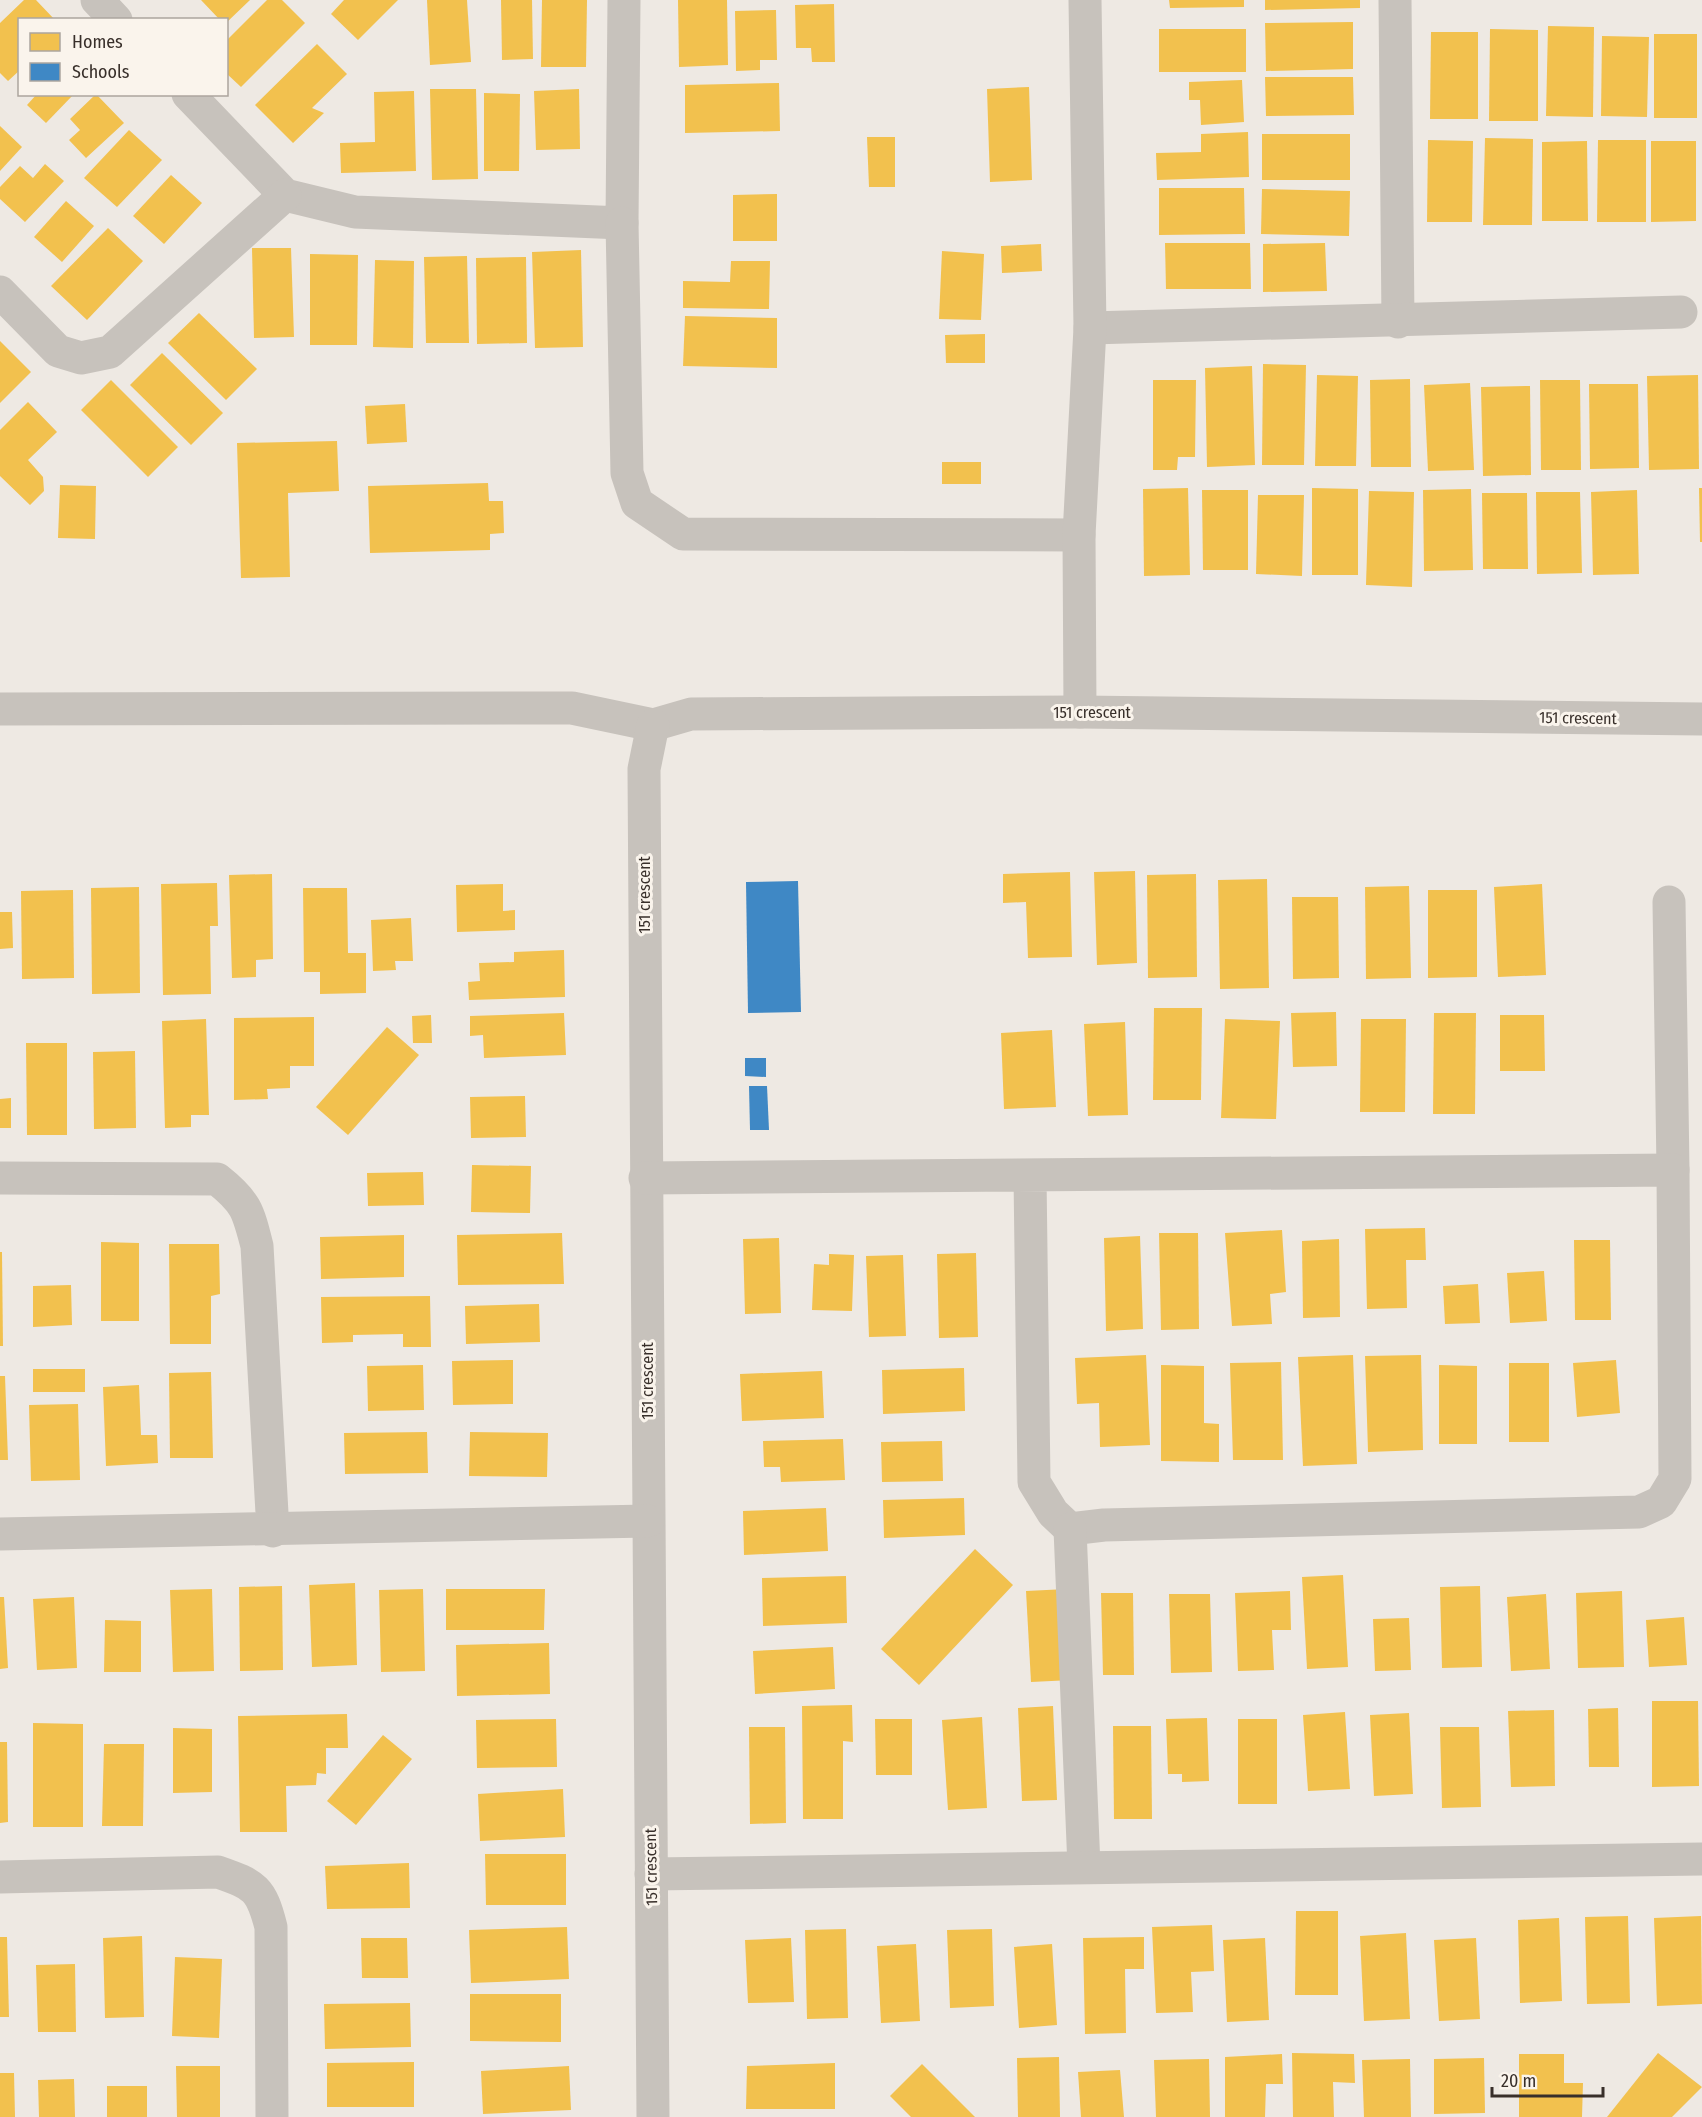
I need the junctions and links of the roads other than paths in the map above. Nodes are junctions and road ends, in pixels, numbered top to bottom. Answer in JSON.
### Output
{"nodes":[{"id":1,"x":97,"y":0,"type":"edge"},
{"id":2,"x":624,"y":0,"type":"edge"},
{"id":3,"x":1085,"y":0,"type":"edge"},
{"id":4,"x":1395,"y":0,"type":"edge"},
{"id":5,"x":114,"y":18,"type":"edge"},
{"id":6,"x":190,"y":96,"type":"edge"},
{"id":7,"x":285,"y":195,"type":"junction"},
{"id":8,"x":622,"y":222,"type":"junction"},
{"id":9,"x":0,"y":292,"type":"edge"},
{"id":10,"x":1681,"y":312,"type":"dead end"},
{"id":11,"x":1398,"y":322,"type":"junction"},
{"id":12,"x":1090,"y":328,"type":"junction"},
{"id":13,"x":1079,"y":535,"type":"junction"},
{"id":14,"x":0,"y":709,"type":"edge"},
{"id":15,"x":1080,"y":712,"type":"junction"},
{"id":16,"x":1702,"y":719,"type":"edge"},
{"id":17,"x":653,"y":725,"type":"junction"},
{"id":18,"x":1669,"y":902,"type":"dead end"},
{"id":19,"x":1673,"y":1170,"type":"junction"},
{"id":20,"x":1030,"y":1176,"type":"junction"},
{"id":21,"x":0,"y":1178,"type":"edge"},
{"id":22,"x":645,"y":1178,"type":"junction"},
{"id":23,"x":648,"y":1521,"type":"junction"},
{"id":24,"x":1070,"y":1529,"type":"junction"},
{"id":25,"x":273,"y":1531,"type":"junction"},
{"id":26,"x":0,"y":1534,"type":"edge"},
{"id":27,"x":1702,"y":1859,"type":"edge"},
{"id":28,"x":1084,"y":1868,"type":"junction"},
{"id":29,"x":651,"y":1874,"type":"junction"},
{"id":30,"x":0,"y":1877,"type":"edge"},
{"id":31,"x":272,"y":2117,"type":"edge"},
{"id":32,"x":653,"y":2117,"type":"edge"}],
"edges":[{"from":1,"to":5,"type":"street"},
{"from":2,"to":8,"type":"street"},
{"from":3,"to":12,"type":"street"},
{"from":4,"to":11,"type":"street"},
{"from":6,"to":7,"type":"street"},
{"from":7,"to":8,"type":"street"},
{"from":7,"to":9,"type":"street"},
{"from":8,"to":13,"type":"street"},
{"from":10,"to":11,"type":"street"},
{"from":11,"to":12,"type":"street"},
{"from":12,"to":13,"type":"street"},
{"from":13,"to":15,"type":"street"},
{"from":14,"to":17,"type":"street"},
{"from":15,"to":16,"type":"street","name":"151 crescent"},
{"from":15,"to":17,"type":"street","name":"151 crescent"},
{"from":17,"to":22,"type":"street","name":"151 crescent"},
{"from":18,"to":19,"type":"street"},
{"from":19,"to":20,"type":"street"},
{"from":19,"to":24,"type":"street"},
{"from":20,"to":22,"type":"street"},
{"from":20,"to":24,"type":"street"},
{"from":21,"to":25,"type":"street"},
{"from":22,"to":23,"type":"street","name":"151 crescent"},
{"from":23,"to":25,"type":"street"},
{"from":23,"to":29,"type":"street","name":"151 crescent"},
{"from":24,"to":28,"type":"street"},
{"from":25,"to":26,"type":"street"},
{"from":27,"to":28,"type":"street"},
{"from":28,"to":29,"type":"street"},
{"from":29,"to":32,"type":"street","name":"151 crescent"},
{"from":30,"to":31,"type":"street"}]}
